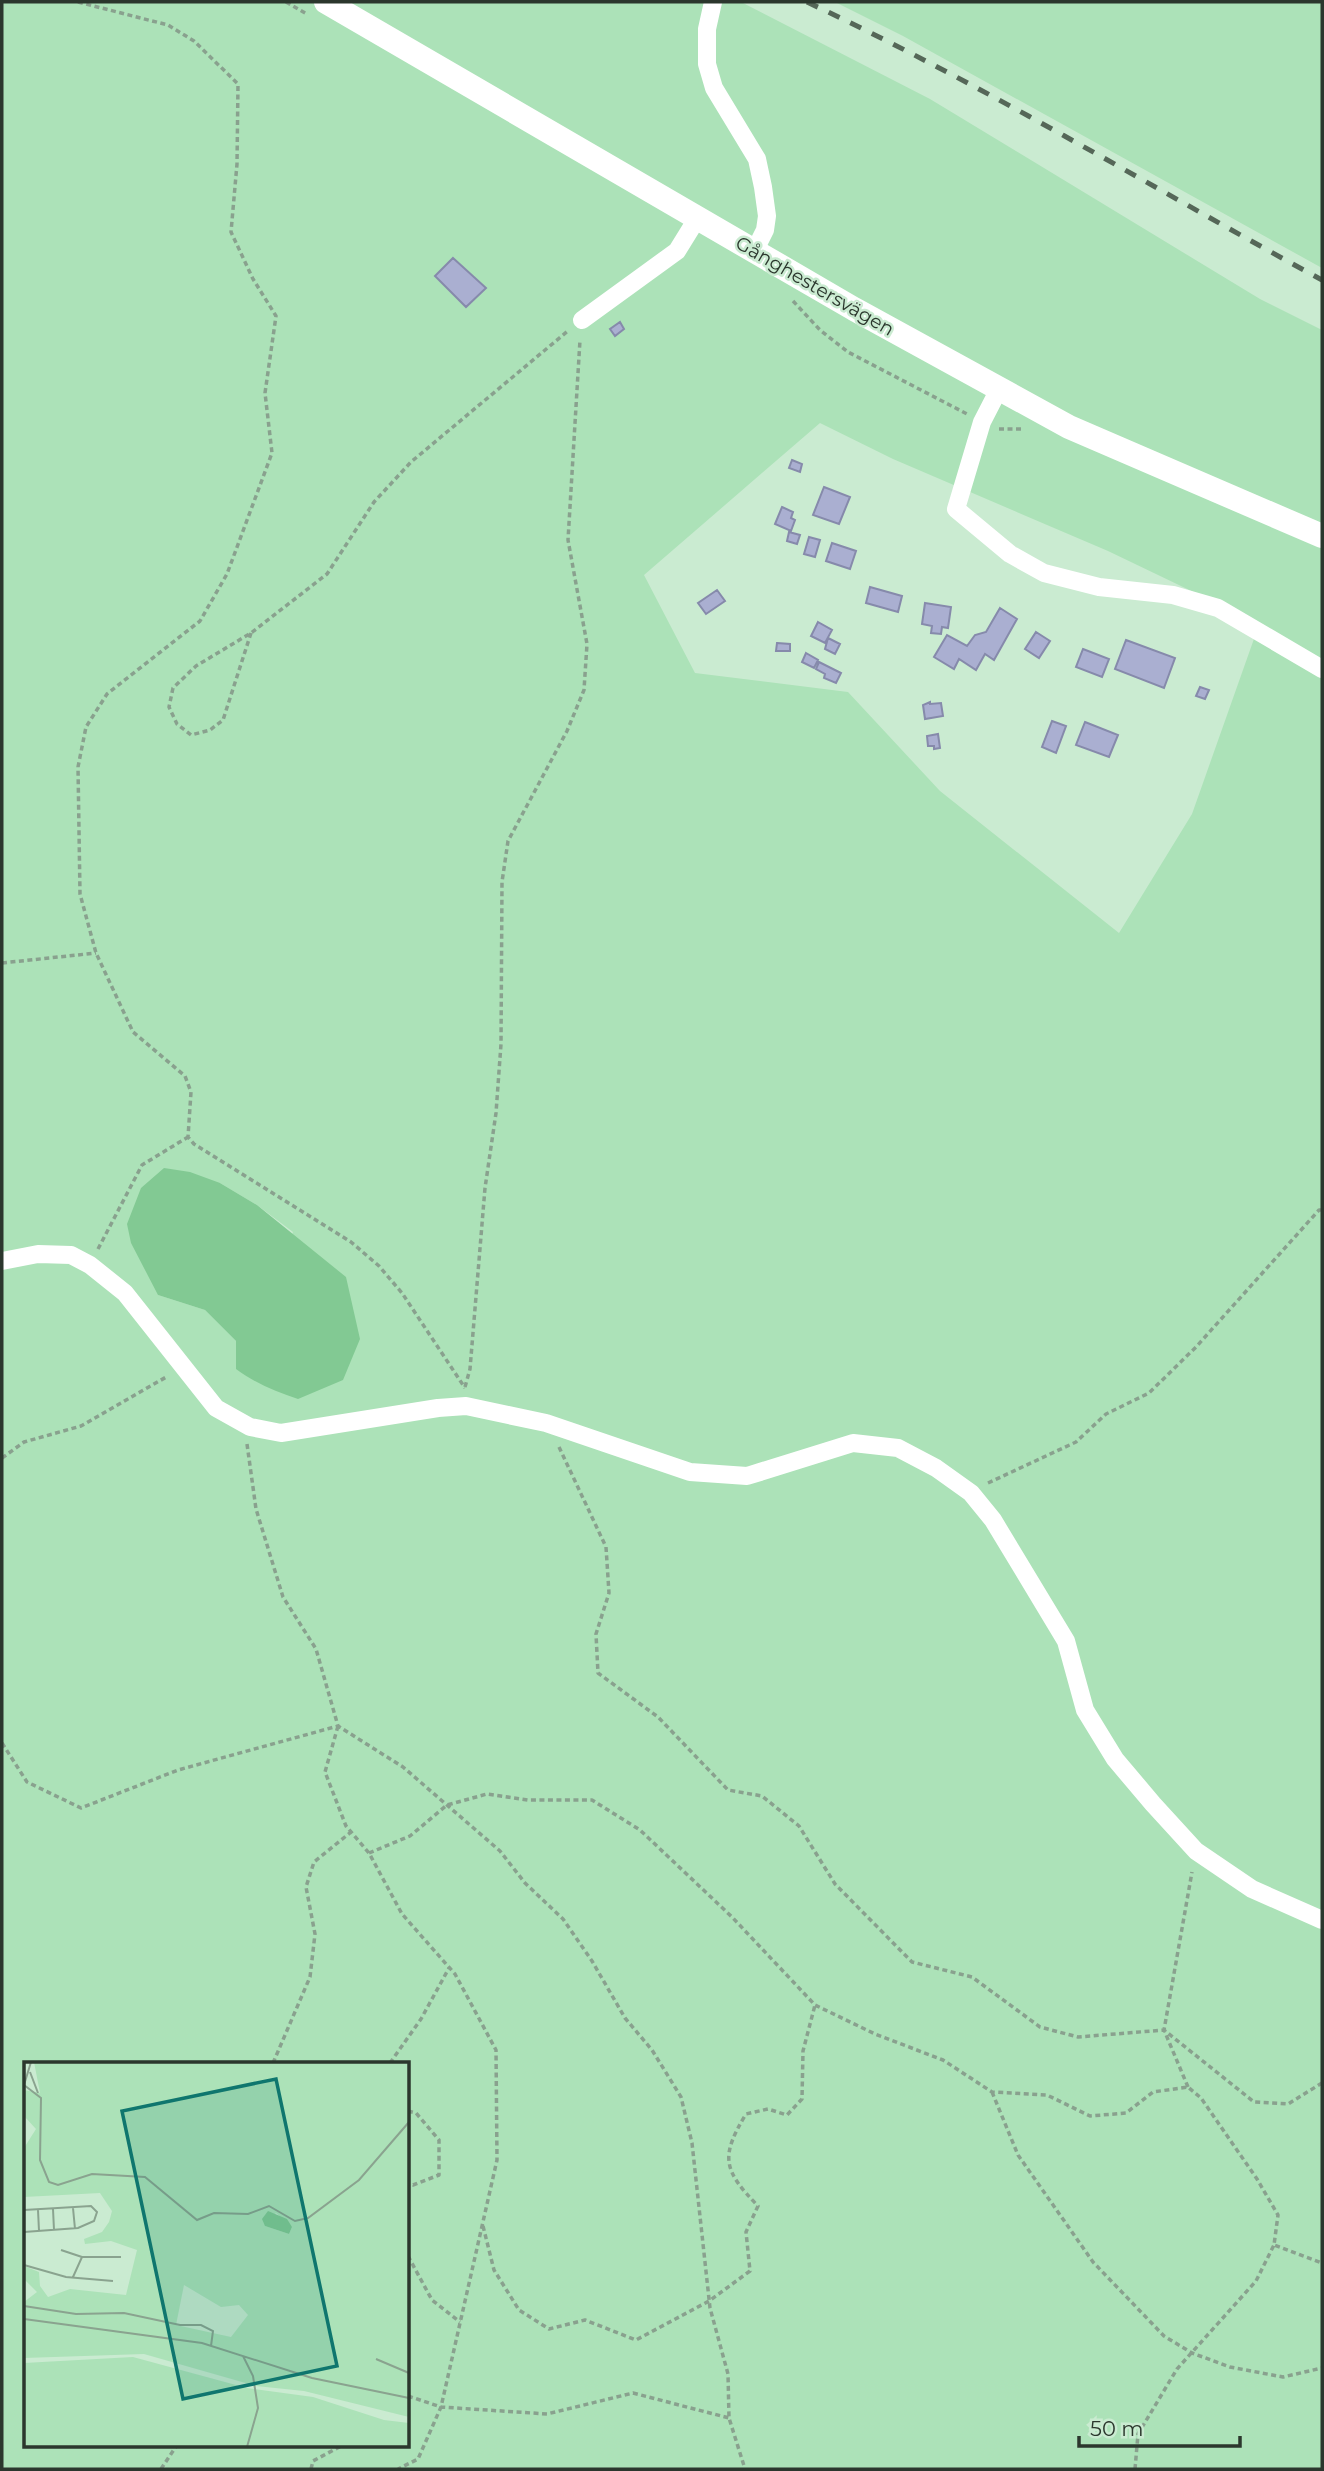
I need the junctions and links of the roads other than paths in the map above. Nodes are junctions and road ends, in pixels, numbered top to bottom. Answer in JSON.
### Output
{"nodes":[{"id":1,"x":326,"y":2,"type":"edge"},
{"id":2,"x":713,"y":2,"type":"edge"},
{"id":3,"x":698,"y":217,"type":"junction"},
{"id":4,"x":755,"y":250,"type":"junction"},
{"id":5,"x":582,"y":320,"type":"road end"},
{"id":6,"x":999,"y":389,"type":"junction"},
{"id":7,"x":1322,"y":536,"type":"edge"},
{"id":8,"x":1322,"y":669,"type":"edge"},
{"id":9,"x":2,"y":1261,"type":"edge"},
{"id":10,"x":1322,"y":1920,"type":"edge"}],
"edges":[{"from":1,"to":3,"type":"street","name":"Gånghestersvägen"},
{"from":2,"to":4,"type":"street"},
{"from":3,"to":4,"type":"street","name":"Gånghestersvägen"},
{"from":3,"to":5,"type":"street"},
{"from":4,"to":6,"type":"street","name":"Gånghestersvägen"},
{"from":6,"to":7,"type":"street","name":"Gånghestersvägen"},
{"from":6,"to":8,"type":"street"},
{"from":9,"to":10,"type":"street"}]}
